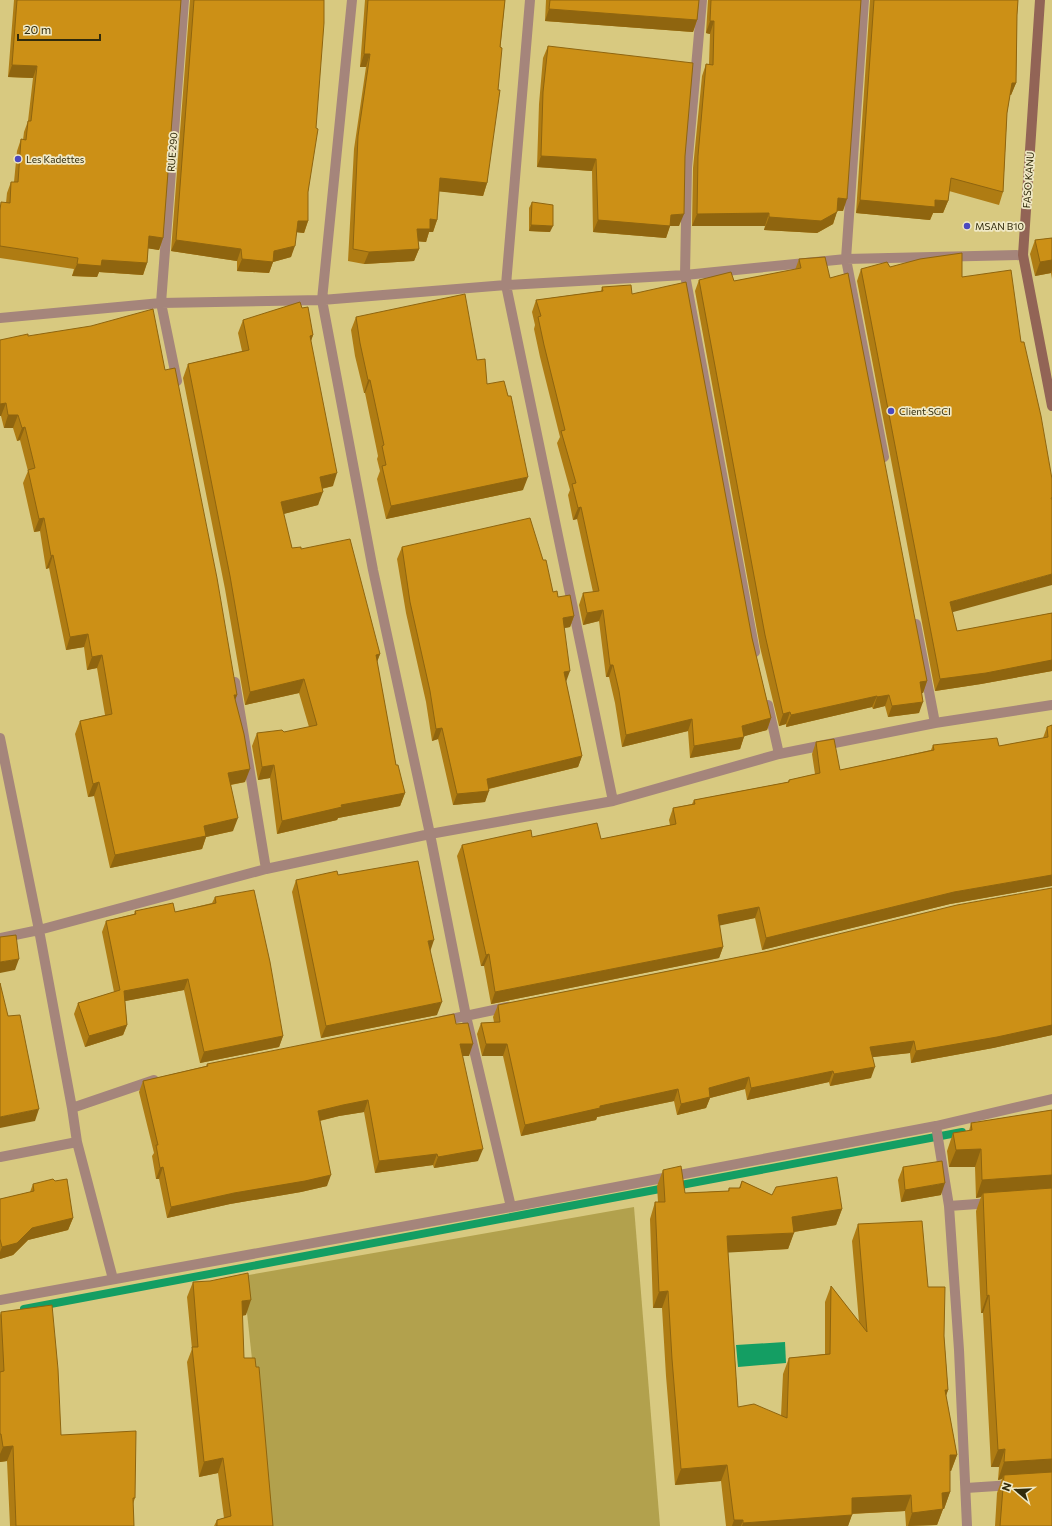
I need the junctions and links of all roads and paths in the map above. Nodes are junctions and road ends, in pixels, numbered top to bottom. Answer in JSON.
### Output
{"nodes":[{"id":1,"x":184,"y":0,"type":"edge"},
{"id":2,"x":352,"y":0,"type":"edge"},
{"id":3,"x":530,"y":0,"type":"edge"},
{"id":4,"x":702,"y":0,"type":"edge"},
{"id":5,"x":864,"y":0,"type":"edge"},
{"id":6,"x":1040,"y":0,"type":"edge"},
{"id":7,"x":1023,"y":255,"type":"junction"},
{"id":8,"x":846,"y":259,"type":"junction"},
{"id":9,"x":686,"y":275,"type":"junction"},
{"id":10,"x":506,"y":285,"type":"junction"},
{"id":11,"x":322,"y":300,"type":"junction"},
{"id":12,"x":161,"y":303,"type":"junction"},
{"id":13,"x":0,"y":318,"type":"edge"},
{"id":14,"x":178,"y":389,"type":"edge"},
{"id":15,"x":1052,"y":406,"type":"edge"},
{"id":16,"x":886,"y":470,"type":"edge"},
{"id":17,"x":914,"y":617,"type":"edge"},
{"id":18,"x":758,"y":663,"type":"edge"},
{"id":19,"x":234,"y":676,"type":"edge"},
{"id":20,"x":765,"y":693,"type":"edge"},
{"id":21,"x":1052,"y":705,"type":"edge"},
{"id":22,"x":935,"y":723,"type":"junction"},
{"id":23,"x":0,"y":738,"type":"edge"},
{"id":24,"x":779,"y":754,"type":"junction"},
{"id":25,"x":613,"y":801,"type":"junction"},
{"id":26,"x":430,"y":834,"type":"junction"},
{"id":27,"x":266,"y":869,"type":"junction"},
{"id":28,"x":39,"y":930,"type":"junction"},
{"id":29,"x":0,"y":938,"type":"edge"},
{"id":30,"x":521,"y":1005,"type":"edge"},
{"id":31,"x":466,"y":1016,"type":"junction"},
{"id":32,"x":428,"y":1024,"type":"edge"},
{"id":33,"x":166,"y":1076,"type":"edge"},
{"id":34,"x":1052,"y":1099,"type":"edge"},
{"id":35,"x":72,"y":1108,"type":"junction"},
{"id":36,"x":936,"y":1126,"type":"junction"},
{"id":37,"x":77,"y":1142,"type":"junction"},
{"id":38,"x":0,"y":1157,"type":"edge"},
{"id":39,"x":1004,"y":1202,"type":"edge"},
{"id":40,"x":949,"y":1206,"type":"junction"},
{"id":41,"x":511,"y":1207,"type":"junction"},
{"id":42,"x":113,"y":1279,"type":"junction"},
{"id":43,"x":0,"y":1300,"type":"edge"},
{"id":44,"x":1021,"y":1485,"type":"edge"},
{"id":45,"x":966,"y":1488,"type":"junction"},
{"id":46,"x":967,"y":1526,"type":"edge"}],
"edges":[{"from":1,"to":12,"type":"street","name":"RUE 290"},
{"from":2,"to":11,"type":"street"},
{"from":3,"to":10,"type":"street"},
{"from":4,"to":9,"type":"street"},
{"from":5,"to":8,"type":"street"},
{"from":6,"to":7,"type":"main road","name":"FASO KANU"},
{"from":7,"to":8,"type":"street"},
{"from":7,"to":15,"type":"main road","name":"FASO KANU"},
{"from":8,"to":9,"type":"street"},
{"from":8,"to":16,"type":"street"},
{"from":9,"to":10,"type":"street"},
{"from":9,"to":18,"type":"street"},
{"from":10,"to":11,"type":"street"},
{"from":10,"to":25,"type":"street"},
{"from":11,"to":12,"type":"street"},
{"from":11,"to":26,"type":"street"},
{"from":12,"to":13,"type":"street"},
{"from":12,"to":14,"type":"street","name":"RUE 290"},
{"from":17,"to":22,"type":"street"},
{"from":19,"to":27,"type":"street"},
{"from":20,"to":24,"type":"street"},
{"from":21,"to":22,"type":"street"},
{"from":22,"to":24,"type":"street"},
{"from":23,"to":28,"type":"street"},
{"from":24,"to":25,"type":"street"},
{"from":25,"to":26,"type":"street"},
{"from":26,"to":27,"type":"street"},
{"from":26,"to":31,"type":"street"},
{"from":27,"to":28,"type":"street"},
{"from":28,"to":29,"type":"street"},
{"from":28,"to":35,"type":"street"},
{"from":30,"to":31,"type":"street"},
{"from":31,"to":32,"type":"street"},
{"from":31,"to":41,"type":"street"},
{"from":33,"to":35,"type":"street"},
{"from":34,"to":36,"type":"street"},
{"from":35,"to":37,"type":"street"},
{"from":36,"to":40,"type":"street"},
{"from":36,"to":41,"type":"street"},
{"from":37,"to":38,"type":"street"},
{"from":37,"to":42,"type":"street"},
{"from":39,"to":40,"type":"street"},
{"from":40,"to":45,"type":"street"},
{"from":41,"to":42,"type":"street"},
{"from":42,"to":43,"type":"street"},
{"from":44,"to":45,"type":"street"},
{"from":45,"to":46,"type":"street"}]}
